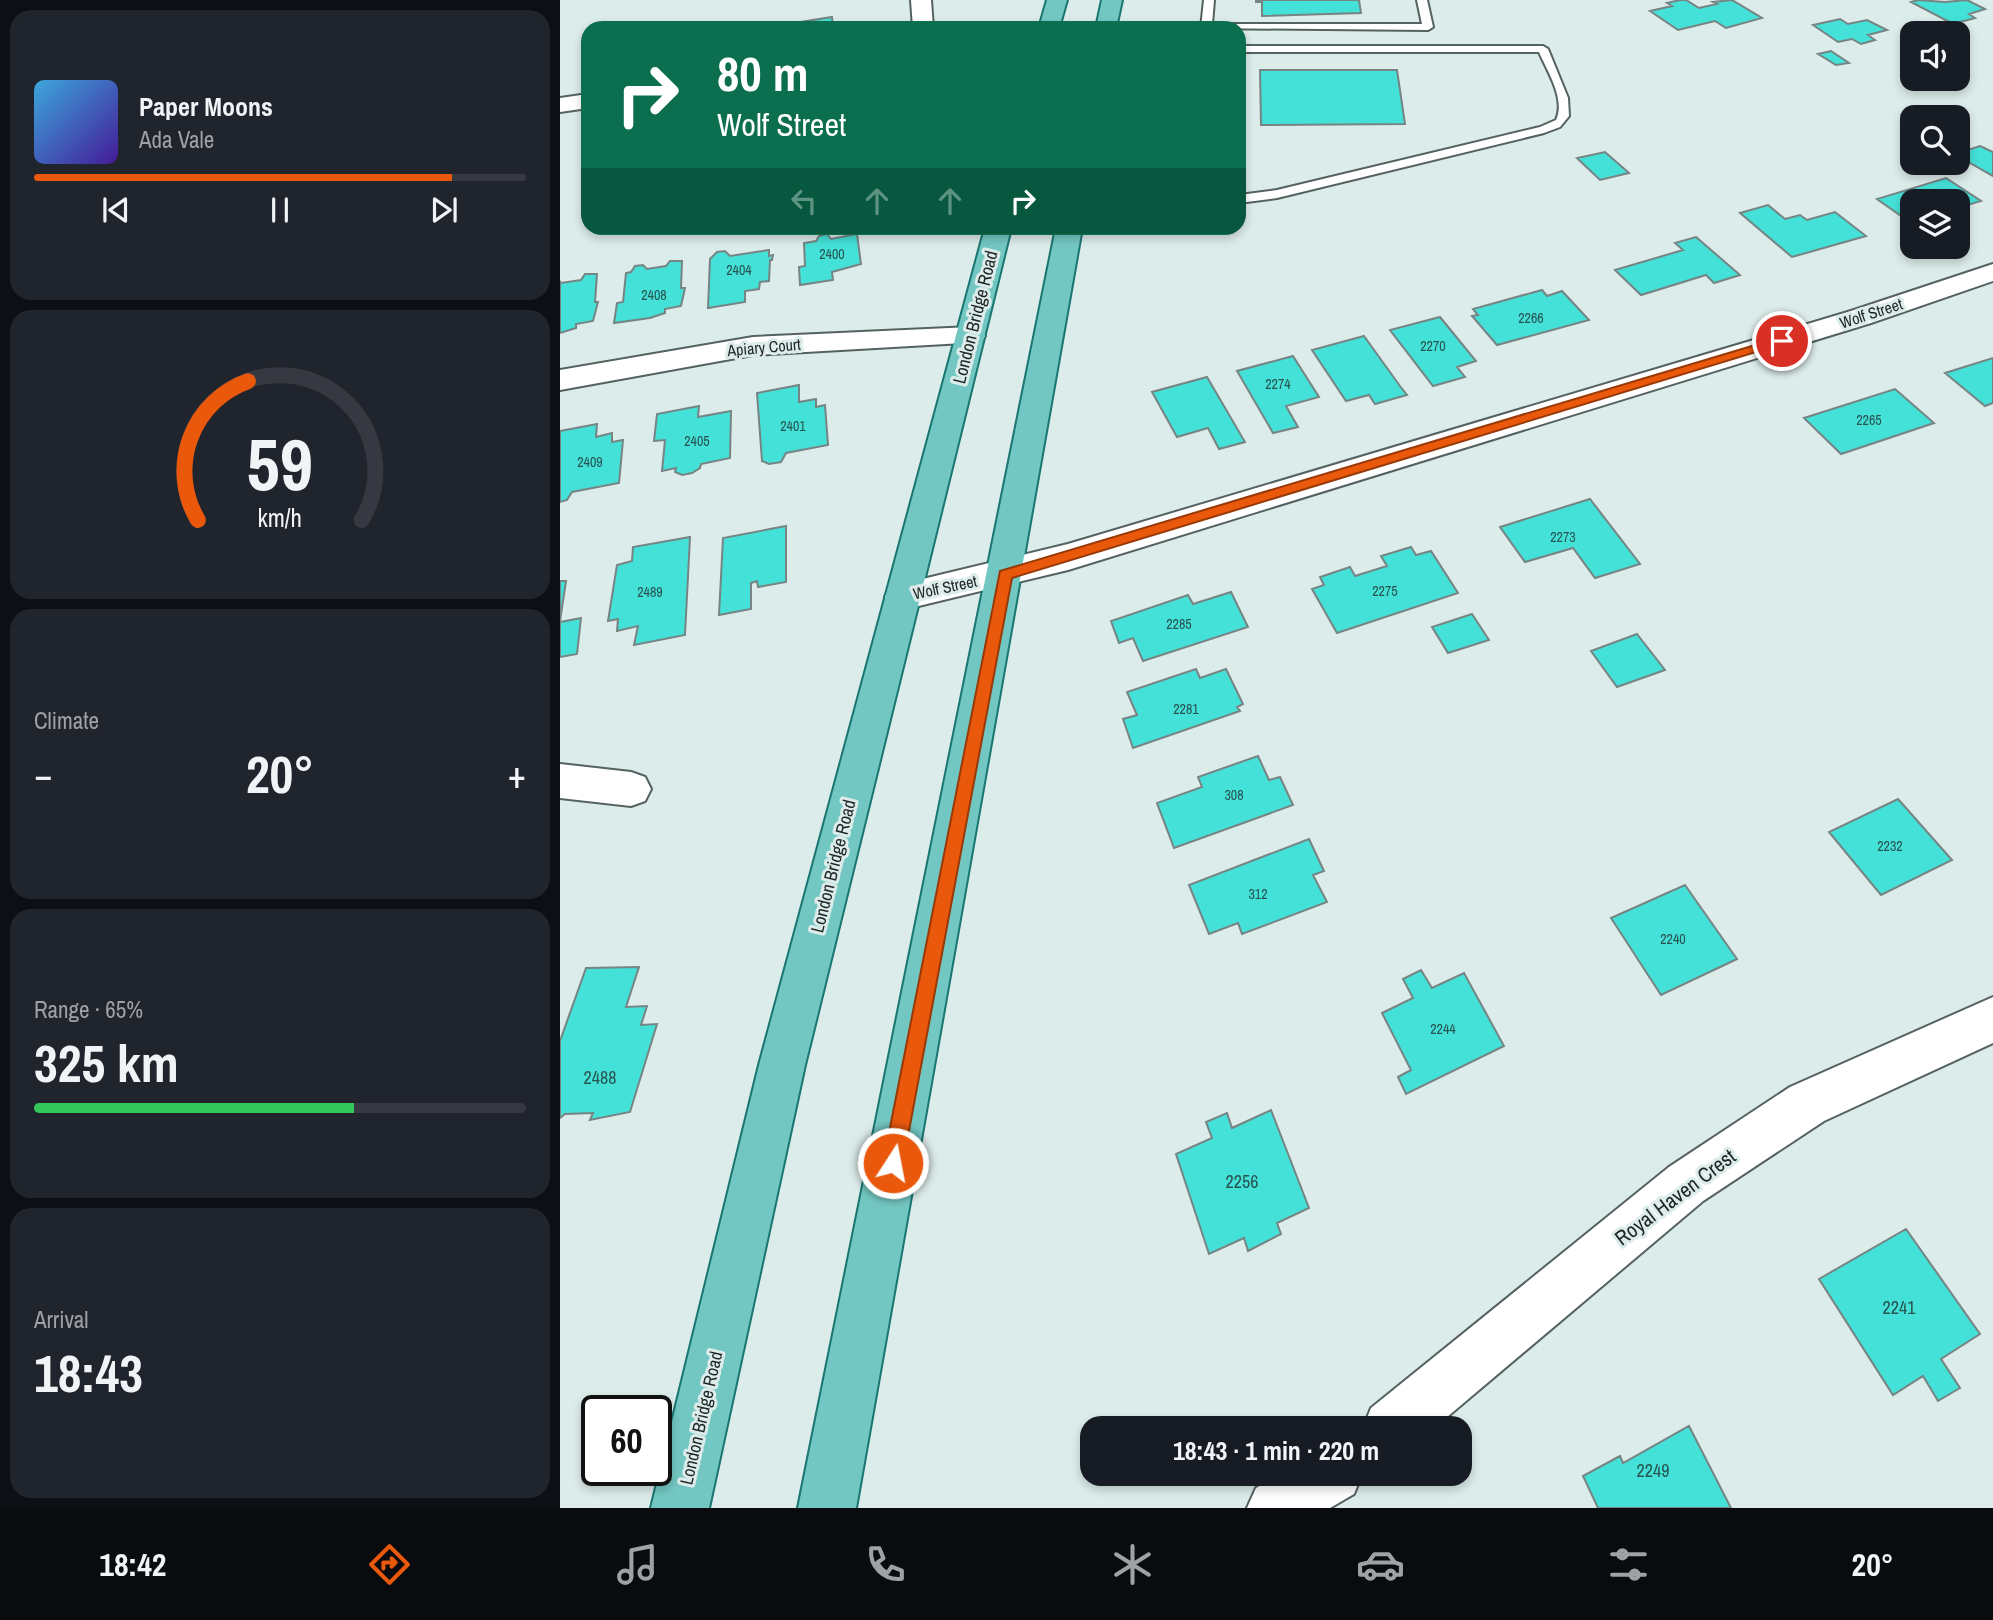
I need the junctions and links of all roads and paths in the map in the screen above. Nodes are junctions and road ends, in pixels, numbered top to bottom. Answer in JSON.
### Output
{"nodes":[{"id":1,"x":921,"y":0,"type":"edge"},
{"id":2,"x":1057,"y":0,"type":"edge"},
{"id":3,"x":1112,"y":0,"type":"edge"},
{"id":4,"x":1209,"y":0,"type":"edge"},
{"id":5,"x":1422,"y":0,"type":"edge"},
{"id":6,"x":922,"y":21,"type":"edge"},
{"id":7,"x":1051,"y":21,"type":"edge"},
{"id":8,"x":1108,"y":21,"type":"edge"},
{"id":9,"x":1207,"y":21,"type":"edge"},
{"id":10,"x":1246,"y":27,"type":"edge"},
{"id":11,"x":1246,"y":49,"type":"edge"},
{"id":12,"x":581,"y":102,"type":"edge"},
{"id":13,"x":560,"y":105,"type":"edge"},
{"id":14,"x":1246,"y":198,"type":"edge"},
{"id":15,"x":996,"y":235,"type":"edge"},
{"id":16,"x":1068,"y":235,"type":"edge"},
{"id":17,"x":1993,"y":272,"type":"edge"},
{"id":18,"x":971,"y":336,"type":"junction"},
{"id":19,"x":560,"y":380,"type":"edge"},
{"id":20,"x":1005,"y":575,"type":"junction"},
{"id":21,"x":902,"y":597,"type":"junction"},
{"id":22,"x":560,"y":781,"type":"edge"},
{"id":23,"x":632,"y":789,"type":"dead end"},
{"id":24,"x":1993,"y":1020,"type":"edge"},
{"id":25,"x":1406,"y":1416,"type":"edge"},
{"id":26,"x":1314,"y":1486,"type":"edge"},
{"id":27,"x":680,"y":1508,"type":"edge"},
{"id":28,"x":827,"y":1508,"type":"edge"},
{"id":29,"x":1276,"y":1508,"type":"edge"}],
"edges":[{"from":1,"to":6,"type":"street"},
{"from":2,"to":7,"type":"main road"},
{"from":3,"to":8,"type":"main road"},
{"from":4,"to":9,"type":"lane"},
{"from":5,"to":10,"type":"lane"},
{"from":11,"to":14,"type":"lane"},
{"from":12,"to":13,"type":"street"},
{"from":15,"to":18,"type":"main road","name":"London Bridge Road"},
{"from":16,"to":20,"type":"main road"},
{"from":17,"to":20,"type":"street","name":"Wolf Street"},
{"from":18,"to":19,"type":"street","name":"Apiary Court"},
{"from":18,"to":21,"type":"main road","name":"London Bridge Road"},
{"from":20,"to":21,"type":"street","name":"Wolf Street"},
{"from":20,"to":28,"type":"main road"},
{"from":21,"to":27,"type":"main road","name":"London Bridge Road"},
{"from":22,"to":23,"type":"street"},
{"from":24,"to":25,"type":"street","name":"Royal Haven Crest"},
{"from":26,"to":29,"type":"street"}]}
